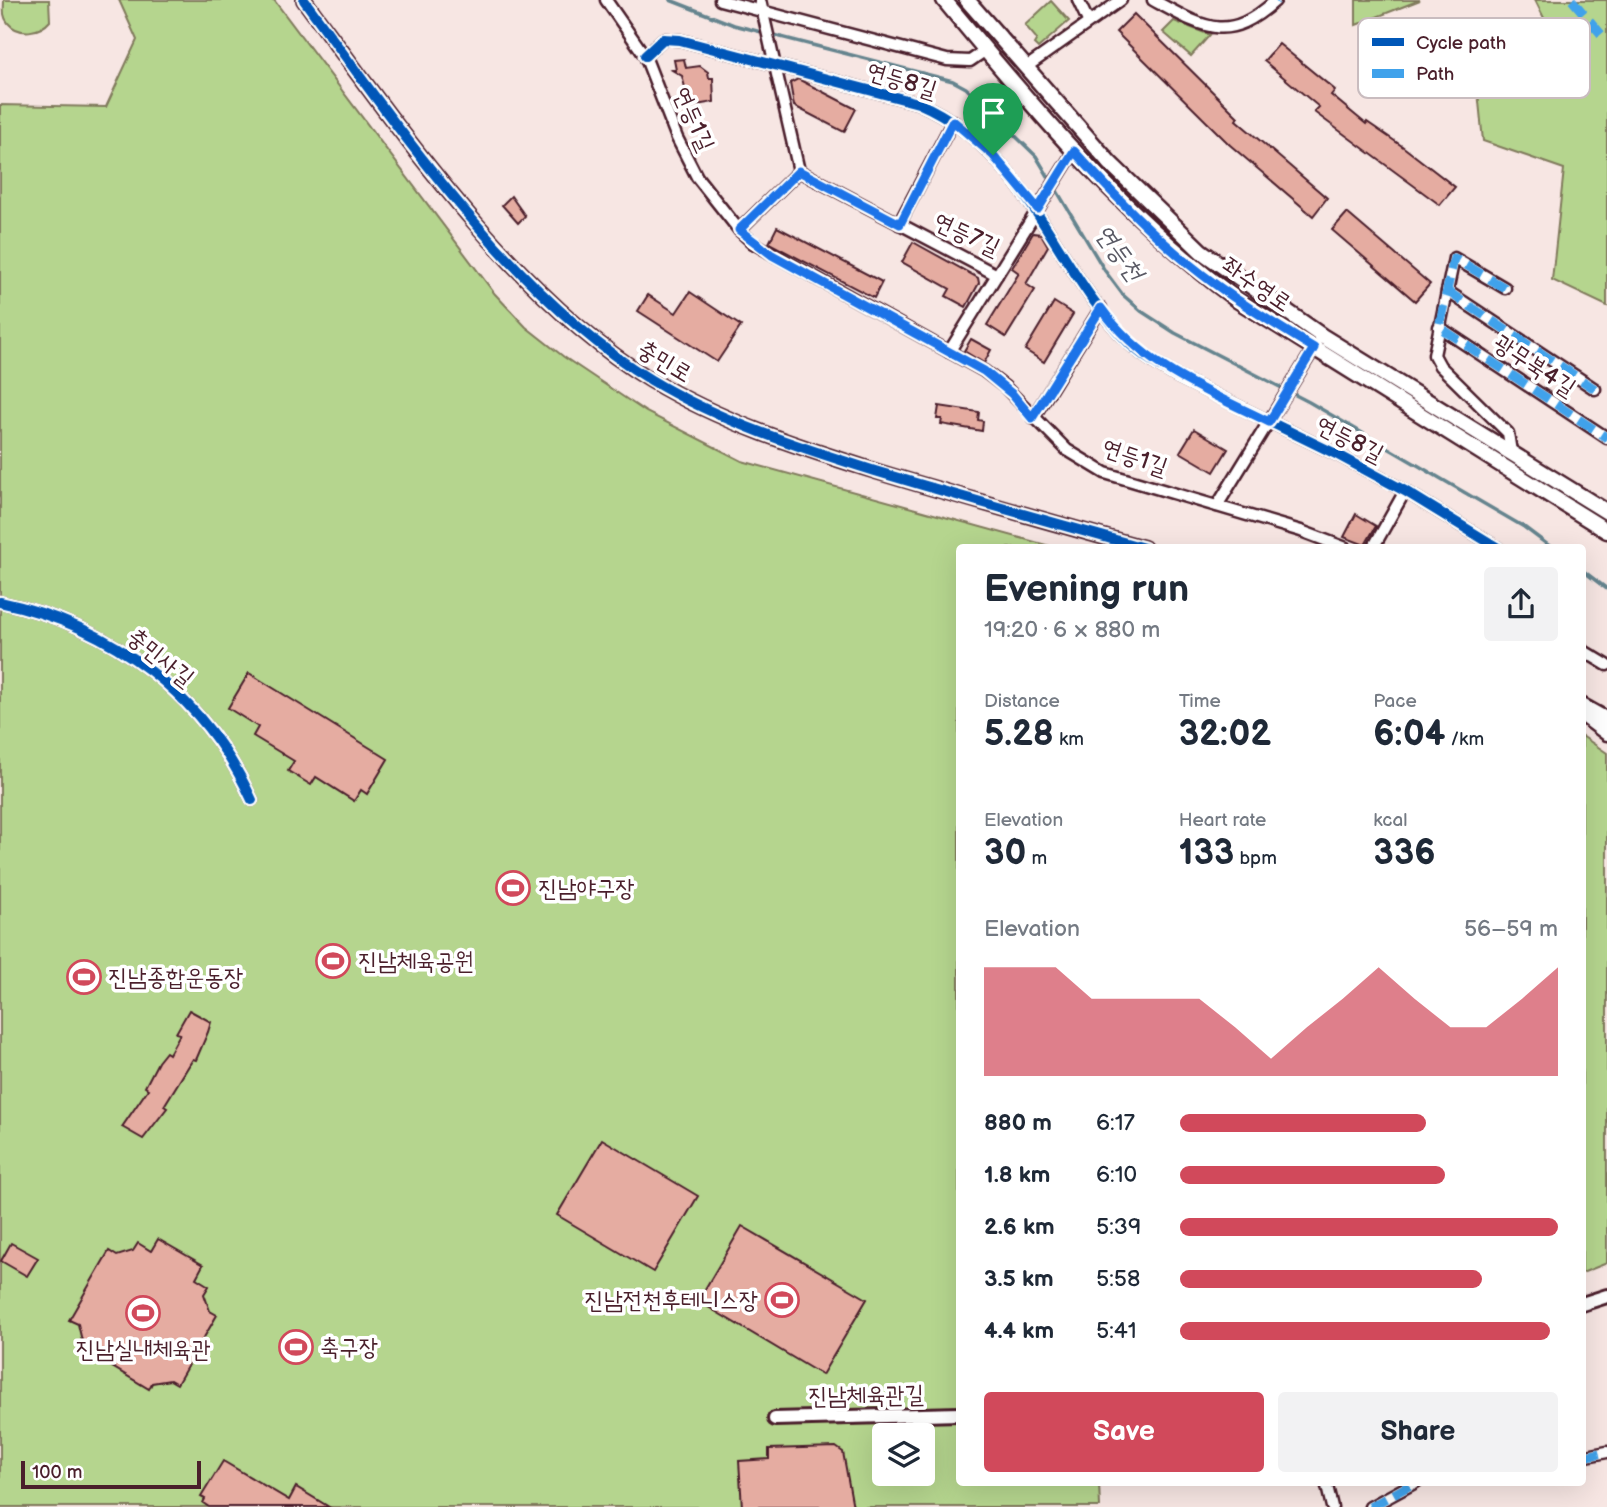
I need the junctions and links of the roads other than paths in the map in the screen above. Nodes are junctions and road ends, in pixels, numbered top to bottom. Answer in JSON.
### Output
{"nodes":[{"id":1,"x":304,"y":0,"type":"edge"},
{"id":2,"x":606,"y":0,"type":"edge"},
{"id":3,"x":720,"y":0,"type":"edge"},
{"id":4,"x":760,"y":0,"type":"edge"},
{"id":5,"x":944,"y":0,"type":"edge"},
{"id":6,"x":967,"y":0,"type":"edge"},
{"id":7,"x":1078,"y":0,"type":"edge"},
{"id":8,"x":1121,"y":0,"type":"edge"},
{"id":9,"x":1153,"y":0,"type":"edge"},
{"id":10,"x":1275,"y":1,"type":"edge"},
{"id":11,"x":763,"y":11,"type":"junction"},
{"id":12,"x":1088,"y":21,"type":"junction"},
{"id":13,"x":990,"y":27,"type":"junction"},
{"id":14,"x":981,"y":44,"type":"junction"},
{"id":15,"x":645,"y":56,"type":"junction"},
{"id":16,"x":776,"y":67,"type":"junction"},
{"id":17,"x":1025,"y":68,"type":"junction"},
{"id":18,"x":953,"y":121,"type":"junction"},
{"id":19,"x":1072,"y":154,"type":"junction"},
{"id":20,"x":799,"y":171,"type":"junction"},
{"id":21,"x":1038,"y":209,"type":"junction"},
{"id":22,"x":900,"y":224,"type":"junction"},
{"id":23,"x":739,"y":230,"type":"junction"},
{"id":24,"x":997,"y":275,"type":"junction"},
{"id":25,"x":1506,"y":288,"type":"dead end"},
{"id":26,"x":1447,"y":291,"type":"junction"},
{"id":27,"x":1101,"y":308,"type":"junction"},
{"id":28,"x":1439,"y":327,"type":"junction"},
{"id":29,"x":1318,"y":342,"type":"junction"},
{"id":30,"x":949,"y":352,"type":"junction"},
{"id":31,"x":1595,"y":389,"type":"dead end"},
{"id":32,"x":1032,"y":418,"type":"junction"},
{"id":33,"x":1269,"y":422,"type":"junction"},
{"id":34,"x":1607,"y":438,"type":"edge"},
{"id":35,"x":1511,"y":452,"type":"junction"},
{"id":36,"x":1405,"y":491,"type":"junction"},
{"id":37,"x":1217,"y":506,"type":"junction"},
{"id":38,"x":1607,"y":512,"type":"edge"},
{"id":39,"x":1607,"y":531,"type":"edge"},
{"id":40,"x":1129,"y":544,"type":"edge"},
{"id":41,"x":1334,"y":544,"type":"edge"},
{"id":42,"x":1375,"y":544,"type":"edge"},
{"id":43,"x":1491,"y":544,"type":"edge"},
{"id":44,"x":0,"y":602,"type":"edge"},
{"id":45,"x":1586,"y":652,"type":"edge"},
{"id":46,"x":1607,"y":665,"type":"edge"},
{"id":47,"x":1586,"y":707,"type":"edge"},
{"id":48,"x":1586,"y":717,"type":"edge"},
{"id":49,"x":1607,"y":719,"type":"edge"},
{"id":50,"x":1607,"y":733,"type":"edge"},
{"id":51,"x":252,"y":800,"type":"dead end"},
{"id":52,"x":1607,"y":1296,"type":"edge"},
{"id":53,"x":1586,"y":1303,"type":"edge"},
{"id":54,"x":956,"y":1414,"type":"edge"},
{"id":55,"x":775,"y":1419,"type":"dead end"},
{"id":56,"x":1607,"y":1452,"type":"edge"},
{"id":57,"x":1586,"y":1456,"type":"edge"},
{"id":58,"x":1327,"y":1486,"type":"edge"},
{"id":59,"x":1409,"y":1486,"type":"edge"},
{"id":60,"x":1332,"y":1507,"type":"edge"},
{"id":61,"x":1370,"y":1507,"type":"edge"}],
"edges":[{"from":1,"to":40,"type":"street","name":"충민로"},
{"from":2,"to":15,"type":"street","name":"연등1길"},
{"from":3,"to":11,"type":"street"},
{"from":4,"to":11,"type":"street"},
{"from":5,"to":14,"type":"main road","name":"좌수영로"},
{"from":6,"to":13,"type":"main road","name":"좌수영로"},
{"from":7,"to":12,"type":"street"},
{"from":8,"to":12,"type":"street"},
{"from":9,"to":10,"type":"street"},
{"from":11,"to":14,"type":"street"},
{"from":11,"to":16,"type":"street"},
{"from":12,"to":17,"type":"street"},
{"from":13,"to":14,"type":"main road"},
{"from":13,"to":17,"type":"main road","name":"좌수영로"},
{"from":14,"to":19,"type":"main road","name":"좌수영로"},
{"from":15,"to":16,"type":"street","name":"연등8길"},
{"from":15,"to":23,"type":"street","name":"연등1길"},
{"from":16,"to":18,"type":"street","name":"연등8길"},
{"from":16,"to":20,"type":"street"},
{"from":17,"to":29,"type":"main road","name":"좌수영로"},
{"from":18,"to":21,"type":"street","name":"연등8길"},
{"from":18,"to":22,"type":"street"},
{"from":19,"to":21,"type":"street","name":"연등7길"},
{"from":19,"to":29,"type":"main road","name":"좌수영로"},
{"from":20,"to":22,"type":"street","name":"연등7길"},
{"from":20,"to":23,"type":"street"},
{"from":21,"to":24,"type":"street","name":"연등7길"},
{"from":21,"to":27,"type":"street","name":"연등8길"},
{"from":22,"to":24,"type":"street","name":"연등7길"},
{"from":23,"to":30,"type":"street","name":"연등1길"},
{"from":24,"to":30,"type":"street"},
{"from":25,"to":26,"type":"street"},
{"from":26,"to":28,"type":"street"},
{"from":26,"to":31,"type":"street"},
{"from":27,"to":32,"type":"street"},
{"from":27,"to":33,"type":"street","name":"연등8길"},
{"from":28,"to":34,"type":"street","name":"광무북4길"},
{"from":28,"to":35,"type":"street"},
{"from":29,"to":33,"type":"street"},
{"from":29,"to":35,"type":"main road","name":"좌수영로"},
{"from":29,"to":39,"type":"main road","name":"좌수영로"},
{"from":30,"to":32,"type":"street","name":"연등1길"},
{"from":32,"to":37,"type":"street","name":"연등1길"},
{"from":33,"to":36,"type":"street","name":"연등8길"},
{"from":33,"to":37,"type":"street"},
{"from":35,"to":38,"type":"main road","name":"좌수영로"},
{"from":36,"to":42,"type":"street"},
{"from":36,"to":43,"type":"street","name":"연등8길"},
{"from":37,"to":41,"type":"street","name":"연등1길"},
{"from":44,"to":51,"type":"street","name":"충민사길"},
{"from":45,"to":46,"type":"street"},
{"from":47,"to":49,"type":"street"},
{"from":48,"to":50,"type":"main road"},
{"from":52,"to":53,"type":"street"},
{"from":54,"to":55,"type":"street","name":"진남체육관길"},
{"from":56,"to":57,"type":"street"},
{"from":58,"to":60,"type":"street"},
{"from":59,"to":61,"type":"street"}]}
